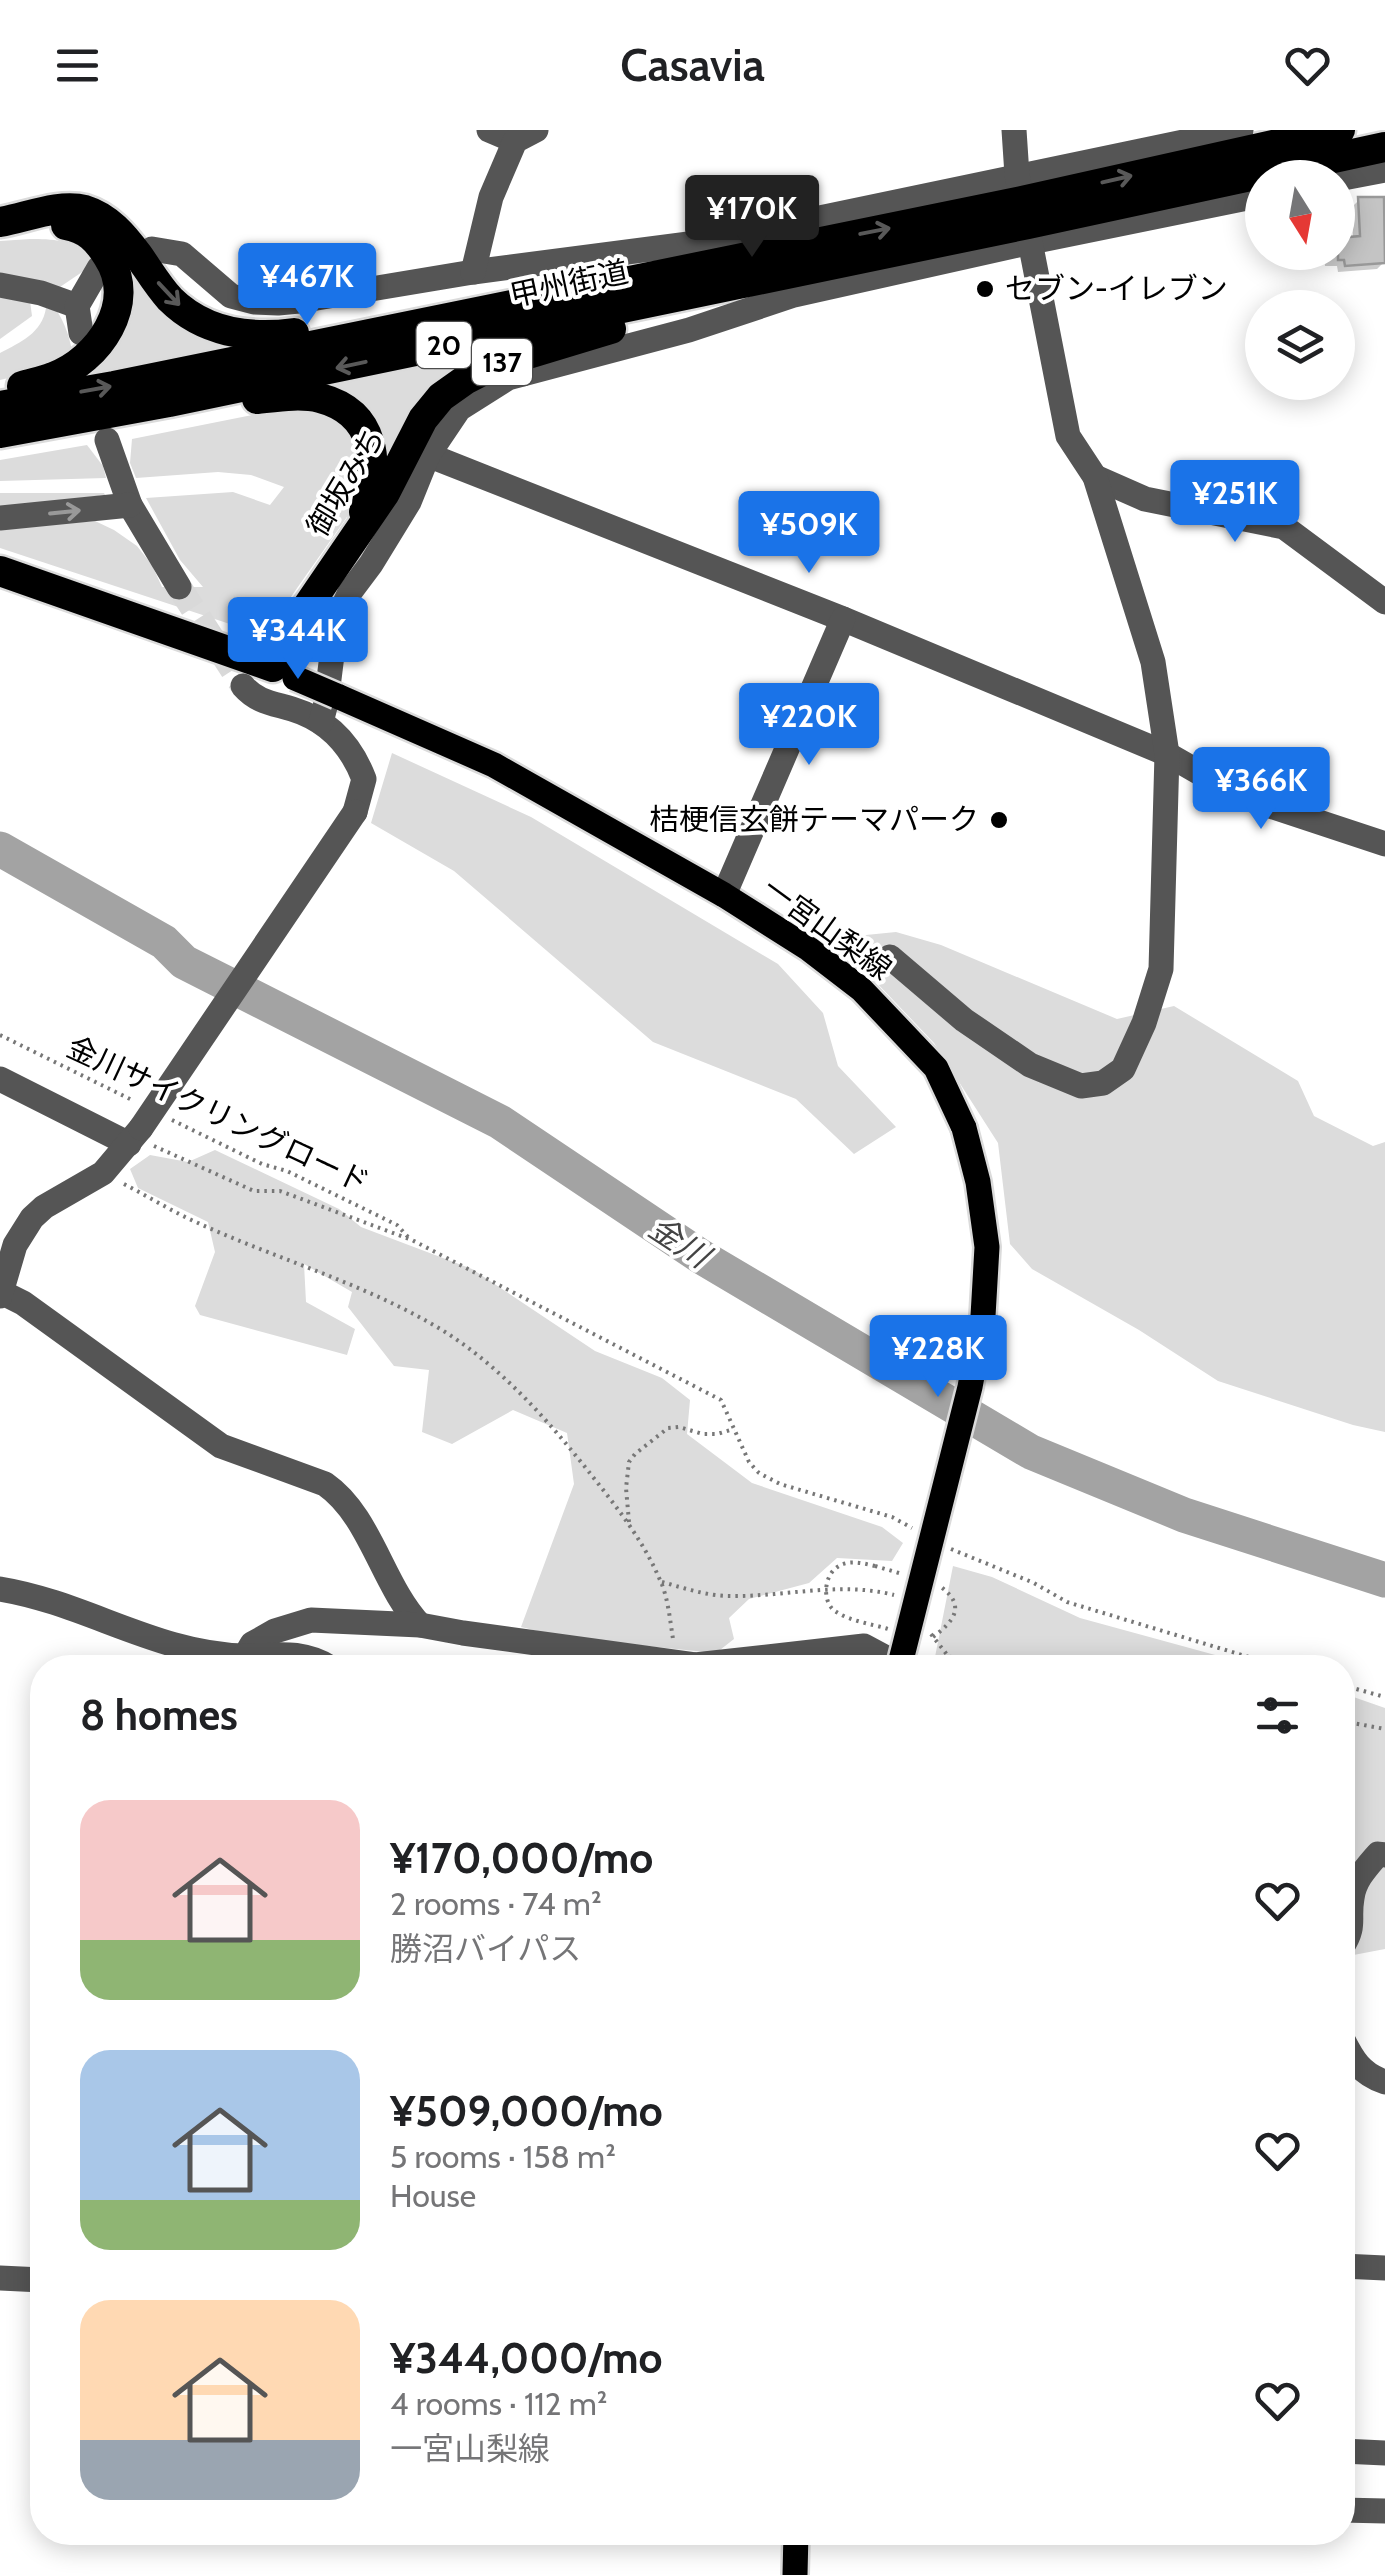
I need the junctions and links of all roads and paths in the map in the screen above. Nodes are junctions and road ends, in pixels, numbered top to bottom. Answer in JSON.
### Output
{"nodes":[{"id":1,"x":489,"y":130,"type":"edge"},
{"id":2,"x":1014,"y":130,"type":"edge"},
{"id":3,"x":1242,"y":130,"type":"edge"},
{"id":4,"x":1340,"y":130,"type":"edge"},
{"id":5,"x":526,"y":136,"type":"edge"},
{"id":6,"x":1385,"y":148,"type":"edge"},
{"id":7,"x":1385,"y":170,"type":"edge"},
{"id":8,"x":1355,"y":176,"type":"edge"},
{"id":9,"x":1245,"y":195,"type":"edge"},
{"id":10,"x":1025,"y":211,"type":"junction"},
{"id":11,"x":2,"y":222,"type":"edge"},
{"id":12,"x":152,"y":249,"type":"dead end"},
{"id":13,"x":99,"y":268,"type":"dead end"},
{"id":14,"x":473,"y":272,"type":"junction"},
{"id":15,"x":0,"y":284,"type":"edge"},
{"id":16,"x":720,"y":288,"type":"junction"},
{"id":17,"x":573,"y":292,"type":"junction"},
{"id":18,"x":77,"y":306,"type":"junction"},
{"id":19,"x":82,"y":333,"type":"dead end"},
{"id":20,"x":0,"y":392,"type":"edge"},
{"id":21,"x":169,"y":402,"type":"junction"},
{"id":22,"x":0,"y":406,"type":"edge"},
{"id":23,"x":0,"y":433,"type":"edge"},
{"id":24,"x":107,"y":440,"type":"dead end"},
{"id":25,"x":428,"y":454,"type":"junction"},
{"id":26,"x":1095,"y":476,"type":"junction"},
{"id":27,"x":130,"y":506,"type":"junction"},
{"id":28,"x":0,"y":518,"type":"edge"},
{"id":29,"x":357,"y":534,"type":"junction"},
{"id":30,"x":0,"y":571,"type":"edge"},
{"id":31,"x":179,"y":587,"type":"tunnel mouth"},
{"id":32,"x":1385,"y":602,"type":"edge"},
{"id":33,"x":844,"y":619,"type":"junction"},
{"id":34,"x":284,"y":672,"type":"junction"},
{"id":35,"x":242,"y":686,"type":"tunnel mouth"},
{"id":36,"x":321,"y":722,"type":"junction"},
{"id":37,"x":1168,"y":754,"type":"junction"},
{"id":38,"x":1385,"y":844,"type":"edge"},
{"id":39,"x":724,"y":894,"type":"junction"},
{"id":40,"x":890,"y":957,"type":"dead end"},
{"id":41,"x":0,"y":1035,"type":"edge"},
{"id":42,"x":0,"y":1079,"type":"edge"},
{"id":43,"x":142,"y":1122,"type":"junction"},
{"id":44,"x":104,"y":1173,"type":"junction"},
{"id":45,"x":412,"y":1240,"type":"junction"},
{"id":46,"x":1,"y":1290,"type":"edge"},
{"id":47,"x":734,"y":1429,"type":"junction"},
{"id":48,"x":629,"y":1523,"type":"junction"},
{"id":49,"x":920,"y":1532,"type":"dead end"},
{"id":50,"x":947,"y":1547,"type":"dead end"},
{"id":51,"x":875,"y":1566,"type":"dead end"},
{"id":52,"x":662,"y":1582,"type":"junction"},
{"id":53,"x":0,"y":1589,"type":"edge"},
{"id":54,"x":894,"y":1595,"type":"dead end"},
{"id":55,"x":420,"y":1625,"type":"junction"},
{"id":56,"x":918,"y":1633,"type":"junction"},
{"id":57,"x":212,"y":1655,"type":"edge"},
{"id":58,"x":246,"y":1655,"type":"edge"},
{"id":59,"x":272,"y":1655,"type":"edge"},
{"id":60,"x":302,"y":1655,"type":"edge"},
{"id":61,"x":544,"y":1655,"type":"edge"},
{"id":62,"x":676,"y":1655,"type":"edge"},
{"id":63,"x":781,"y":1655,"type":"edge"},
{"id":64,"x":880,"y":1655,"type":"edge"},
{"id":65,"x":908,"y":1655,"type":"edge"},
{"id":66,"x":947,"y":1655,"type":"edge"},
{"id":67,"x":1242,"y":1655,"type":"edge"},
{"id":68,"x":1355,"y":1689,"type":"edge"},
{"id":69,"x":1385,"y":1698,"type":"edge"},
{"id":70,"x":1355,"y":1723,"type":"edge"},
{"id":71,"x":1385,"y":1729,"type":"edge"},
{"id":72,"x":1385,"y":1855,"type":"edge"},
{"id":73,"x":1355,"y":1886,"type":"edge"},
{"id":74,"x":1355,"y":2062,"type":"edge"},
{"id":75,"x":1385,"y":2082,"type":"edge"},
{"id":76,"x":1355,"y":2267,"type":"edge"},
{"id":77,"x":1385,"y":2268,"type":"edge"},
{"id":78,"x":0,"y":2278,"type":"edge"},
{"id":79,"x":30,"y":2279,"type":"edge"},
{"id":80,"x":1355,"y":2451,"type":"edge"},
{"id":81,"x":1385,"y":2452,"type":"edge"},
{"id":82,"x":1355,"y":2510,"type":"edge"},
{"id":83,"x":1385,"y":2510,"type":"edge"},
{"id":84,"x":796,"y":2545,"type":"edge"},
{"id":85,"x":795,"y":2575,"type":"edge"}],
"edges":[{"from":1,"to":5,"type":"street"},
{"from":2,"to":10,"type":"street"},
{"from":3,"to":10,"type":"street"},
{"from":10,"to":4,"type":"highway","number":"20","one_way":true},
{"from":5,"to":14,"type":"street"},
{"from":6,"to":10,"type":"highway","name":"甲州街道","number":"20"},
{"from":7,"to":8,"type":"street"},
{"from":9,"to":10,"type":"street"},
{"from":10,"to":14,"type":"street"},
{"from":10,"to":16,"type":"highway","name":"甲州街道","number":"20"},
{"from":17,"to":10,"type":"highway","number":"20","one_way":true},
{"from":10,"to":25,"type":"street"},
{"from":10,"to":26,"type":"street"},
{"from":11,"to":17,"type":"highway","number":"137","one_way":true},
{"from":11,"to":20,"type":"highway"},
{"from":12,"to":14,"type":"street"},
{"from":13,"to":18,"type":"street"},
{"from":15,"to":18,"type":"street"},
{"from":16,"to":21,"type":"highway","name":"甲州街道","number":"20","one_way":true},
{"from":16,"to":29,"type":"highway","name":"御坂みち","number":"137"},
{"from":22,"to":17,"type":"highway","number":"20","one_way":true},
{"from":18,"to":19,"type":"street"},
{"from":21,"to":23,"type":"highway","name":"甲州街道","number":"20"},
{"from":21,"to":29,"type":"highway"},
{"from":24,"to":27,"type":"street"},
{"from":25,"to":33,"type":"street"},
{"from":25,"to":36,"type":"street"},
{"from":26,"to":32,"type":"street"},
{"from":26,"to":37,"type":"street"},
{"from":28,"to":27,"type":"street","one_way":true},
{"from":27,"to":31,"type":"street"},
{"from":29,"to":34,"type":"highway","name":"御坂みち","number":"137"},
{"from":30,"to":34,"type":"highway"},
{"from":33,"to":37,"type":"street"},
{"from":33,"to":39,"type":"street"},
{"from":34,"to":39,"type":"main road","name":"一宮山梨線","bridge":true},
{"from":35,"to":36,"type":"street"},
{"from":36,"to":43,"type":"street","bridge":true},
{"from":37,"to":38,"type":"street"},
{"from":37,"to":40,"type":"street"},
{"from":39,"to":56,"type":"main road","name":"一宮山梨線","bridge":true},
{"from":41,"to":43,"type":"path","name":"金川サイクリングロード"},
{"from":42,"to":43,"type":"street"},
{"from":43,"to":44,"type":"street"},
{"from":43,"to":45,"type":"path","name":"金川サイクリングロード"},
{"from":43,"to":45,"type":"path","name":"金川サイクリングロード"},
{"from":44,"to":46,"type":"street"},
{"from":44,"to":48,"type":"path"},
{"from":45,"to":47,"type":"path","name":"金川サイクリングロード"},
{"from":46,"to":55,"type":"street"},
{"from":47,"to":48,"type":"path"},
{"from":47,"to":49,"type":"path","name":"金川サイクリングロード"},
{"from":48,"to":52,"type":"path"},
{"from":50,"to":67,"type":"path"},
{"from":51,"to":56,"type":"path","bridge":true},
{"from":52,"to":54,"type":"path"},
{"from":52,"to":62,"type":"path"},
{"from":53,"to":57,"type":"street"},
{"from":55,"to":58,"type":"street"},
{"from":55,"to":61,"type":"street"},
{"from":56,"to":65,"type":"main road","name":"一宮山梨線","bridge":true},
{"from":56,"to":66,"type":"path"},
{"from":59,"to":60,"type":"street"},
{"from":63,"to":64,"type":"street"},
{"from":68,"to":69,"type":"path"},
{"from":70,"to":71,"type":"path"},
{"from":72,"to":73,"type":"street"},
{"from":74,"to":75,"type":"street"},
{"from":76,"to":77,"type":"street"},
{"from":78,"to":79,"type":"street"},
{"from":80,"to":81,"type":"street"},
{"from":82,"to":83,"type":"street"},
{"from":84,"to":85,"type":"main road"}]}
